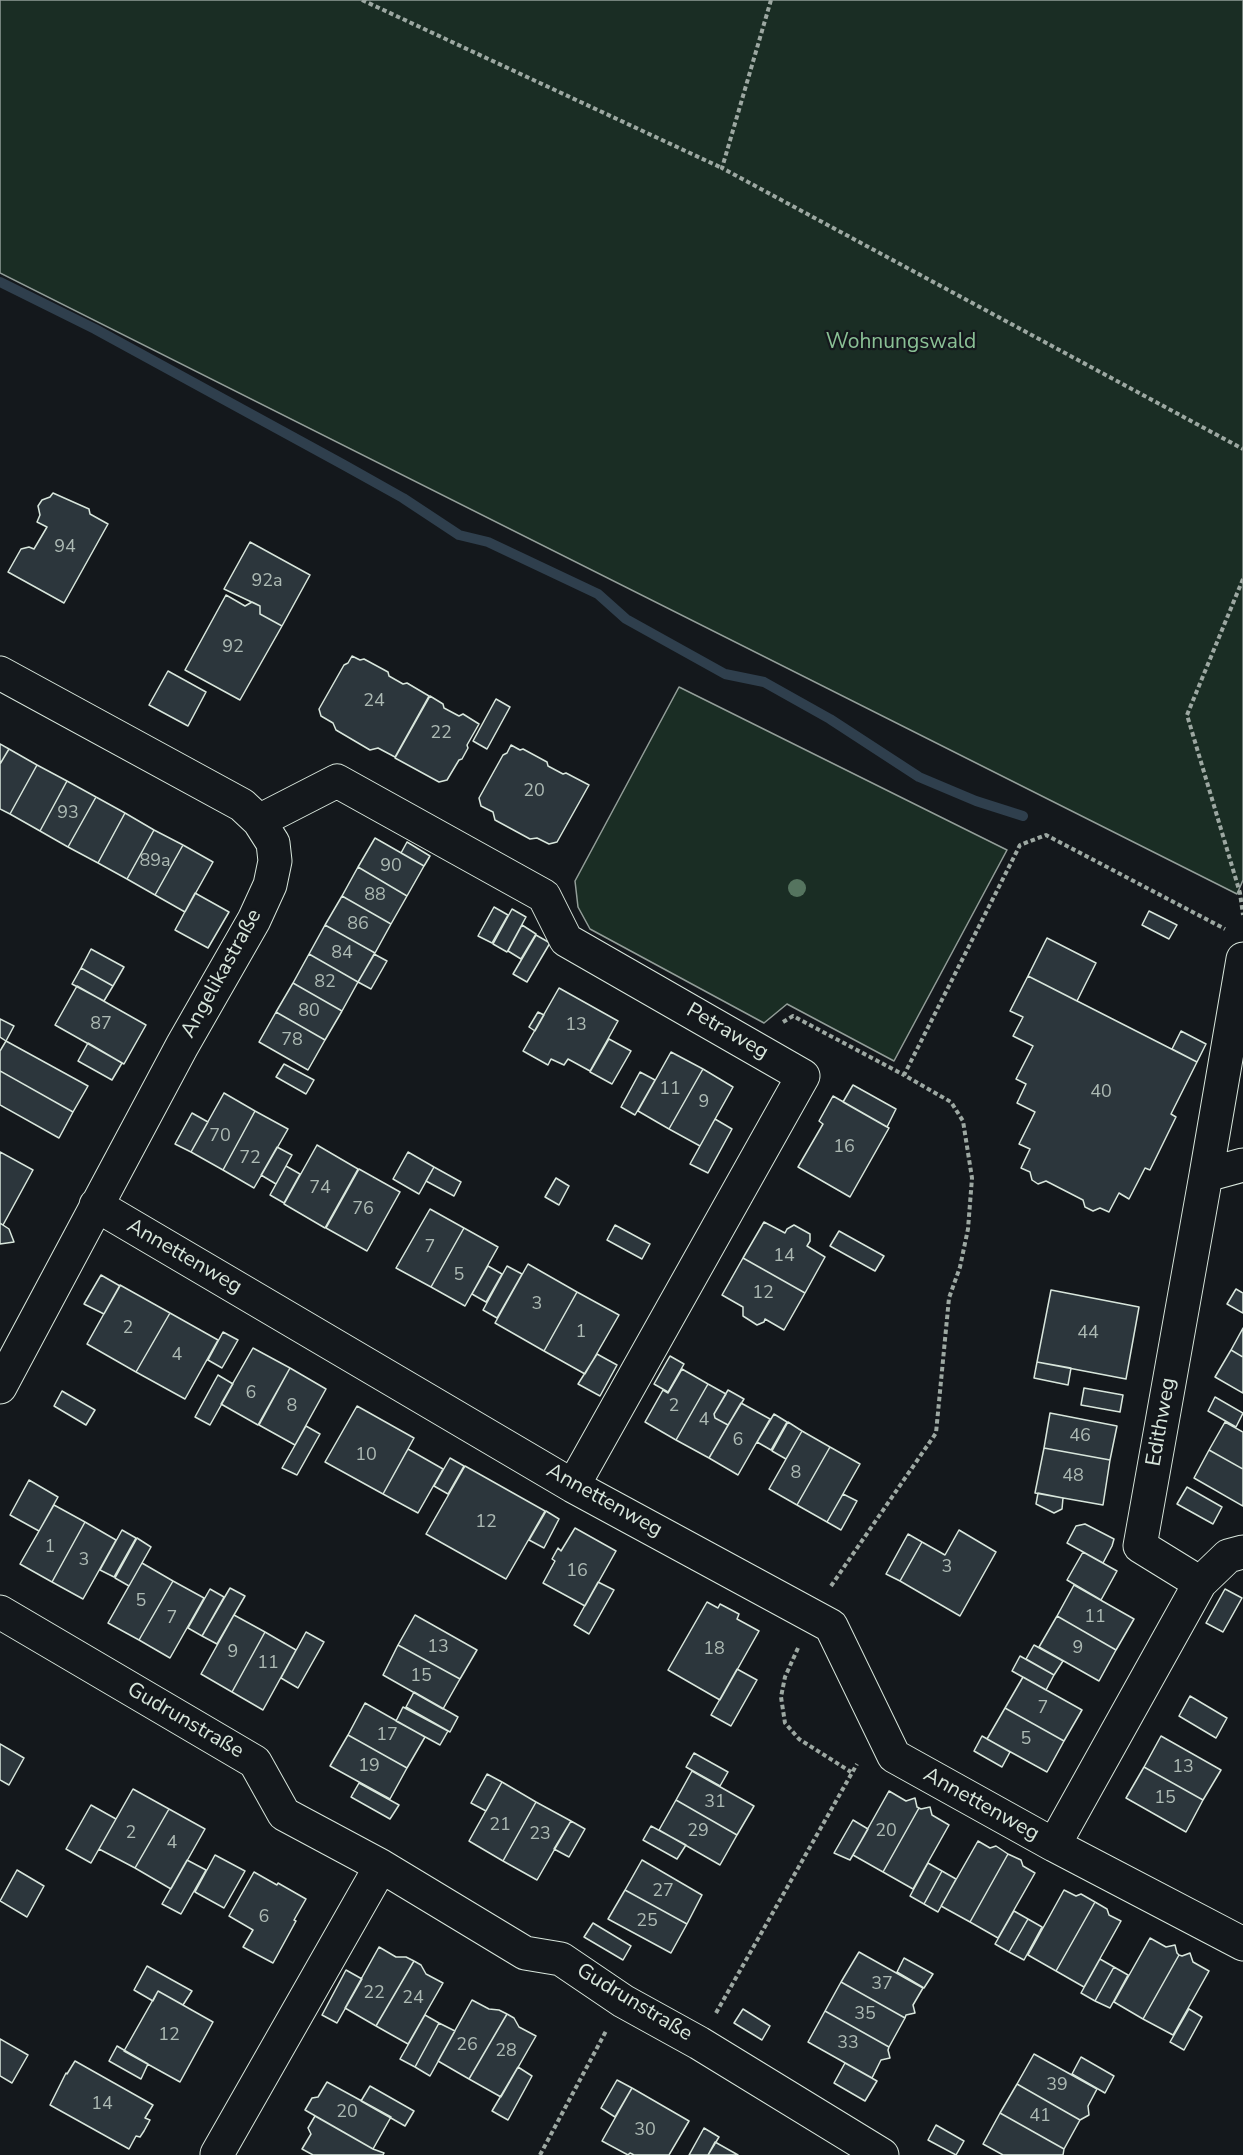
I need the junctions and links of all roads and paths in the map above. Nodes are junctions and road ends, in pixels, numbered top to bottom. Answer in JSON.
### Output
{"nodes":[{"id":1,"x":362,"y":0,"type":"edge"},
{"id":2,"x":771,"y":0,"type":"edge"},
{"id":3,"x":722,"y":168,"type":"junction"},
{"id":4,"x":1243,"y":449,"type":"edge"},
{"id":5,"x":1243,"y":579,"type":"edge"},
{"id":6,"x":0,"y":673,"type":"edge"},
{"id":7,"x":260,"y":821,"type":"junction"},
{"id":8,"x":1243,"y":915,"type":"edge"},
{"id":9,"x":1238,"y":946,"type":"edge"},
{"id":10,"x":760,"y":1051,"type":"junction"},
{"id":11,"x":904,"y":1074,"type":"junction"},
{"id":12,"x":1243,"y":1165,"type":"edge"},
{"id":13,"x":1206,"y":1175,"type":"junction"},
{"id":14,"x":96,"y":1205,"type":"junction"},
{"id":15,"x":5,"y":1367,"type":"edge"},
{"id":16,"x":573,"y":1485,"type":"junction"},
{"id":17,"x":1243,"y":1552,"type":"edge"},
{"id":18,"x":1200,"y":1583,"type":"junction"},
{"id":19,"x":0,"y":1612,"type":"edge"},
{"id":20,"x":814,"y":1617,"type":"junction"},
{"id":21,"x":881,"y":1727,"type":"junction"},
{"id":22,"x":851,"y":1772,"type":"junction"},
{"id":23,"x":1054,"y":1845,"type":"junction"},
{"id":24,"x":381,"y":1866,"type":"junction"},
{"id":25,"x":1243,"y":1944,"type":"edge"},
{"id":26,"x":623,"y":2001,"type":"junction"},
{"id":27,"x":699,"y":2043,"type":"junction"},
{"id":28,"x":217,"y":2154,"type":"edge"},
{"id":29,"x":540,"y":2155,"type":"edge"},
{"id":30,"x":882,"y":2155,"type":"edge"}],
"edges":[{"from":1,"to":3,"type":"path"},
{"from":2,"to":3,"type":"path"},
{"from":3,"to":4,"type":"path"},
{"from":5,"to":8,"type":"path"},
{"from":6,"to":7,"type":"street","name":"Angelikastraße"},
{"from":7,"to":10,"type":"street","name":"Petraweg"},
{"from":7,"to":14,"type":"street","name":"Angelikastraße"},
{"from":9,"to":11,"type":"path"},
{"from":9,"to":13,"type":"street","name":"Edithweg"},
{"from":10,"to":11,"type":"path"},
{"from":10,"to":16,"type":"street","name":"Petraweg"},
{"from":11,"to":20,"type":"path"},
{"from":12,"to":13,"type":"street"},
{"from":13,"to":18,"type":"street","name":"Edithweg"},
{"from":14,"to":15,"type":"street","name":"Angelikastraße"},
{"from":14,"to":16,"type":"street","name":"Annettenweg"},
{"from":16,"to":20,"type":"street","name":"Annettenweg"},
{"from":17,"to":18,"type":"street"},
{"from":18,"to":23,"type":"street","name":"Annettenweg"},
{"from":19,"to":24,"type":"street","name":"Gudrunstraße"},
{"from":20,"to":21,"type":"street","name":"Annettenweg"},
{"from":20,"to":22,"type":"path"},
{"from":21,"to":22,"type":"path"},
{"from":21,"to":23,"type":"street","name":"Annettenweg"},
{"from":22,"to":27,"type":"path"},
{"from":23,"to":25,"type":"street","name":"Annettenweg"},
{"from":24,"to":26,"type":"street","name":"Gudrunstraße"},
{"from":24,"to":28,"type":"street"},
{"from":26,"to":27,"type":"street","name":"Gudrunstraße"},
{"from":26,"to":29,"type":"path"},
{"from":27,"to":30,"type":"street","name":"Gudrunstraße"}]}
